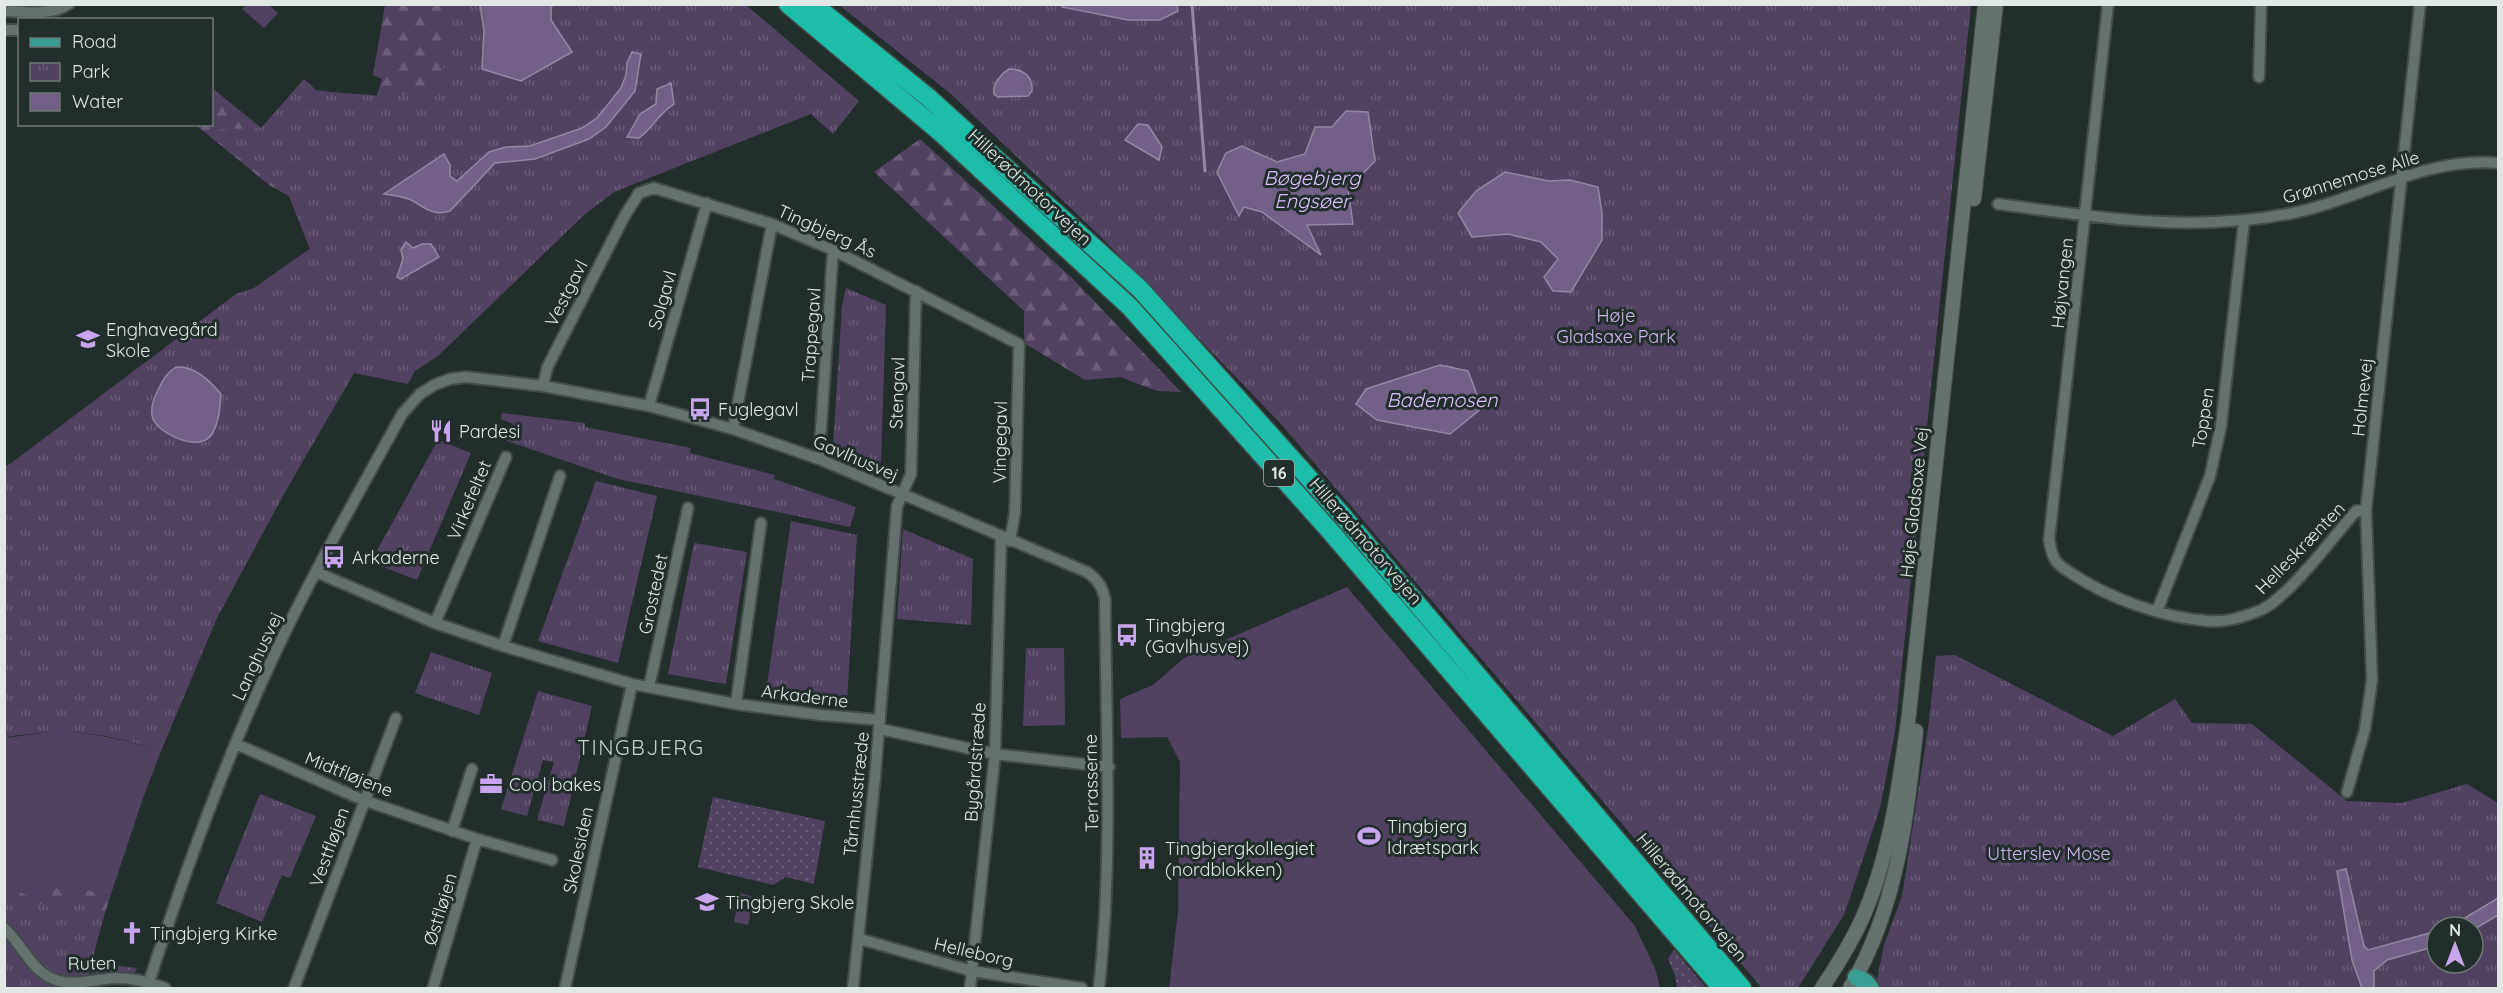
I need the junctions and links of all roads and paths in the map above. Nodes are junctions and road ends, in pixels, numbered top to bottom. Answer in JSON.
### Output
{"nodes":[{"id":1,"x":69,"y":4,"type":"edge"},
{"id":2,"x":788,"y":4,"type":"edge"},
{"id":3,"x":813,"y":4,"type":"edge"},
{"id":4,"x":1985,"y":4,"type":"edge"},
{"id":5,"x":1996,"y":4,"type":"edge"},
{"id":6,"x":2108,"y":4,"type":"edge"},
{"id":7,"x":2261,"y":4,"type":"edge"},
{"id":8,"x":2420,"y":4,"type":"edge"},
{"id":9,"x":4,"y":11,"type":"edge"},
{"id":10,"x":2259,"y":77,"type":"dead end"},
{"id":11,"x":2499,"y":163,"type":"edge"},
{"id":12,"x":2401,"y":178,"type":"junction"},
{"id":13,"x":707,"y":203,"type":"junction"},
{"id":14,"x":1998,"y":204,"type":"dead end"},
{"id":15,"x":2086,"y":216,"type":"junction"},
{"id":16,"x":624,"y":217,"type":"joint"},
{"id":17,"x":2244,"y":222,"type":"junction"},
{"id":18,"x":772,"y":224,"type":"junction"},
{"id":19,"x":833,"y":250,"type":"junction"},
{"id":20,"x":916,"y":291,"type":"junction"},
{"id":21,"x":1019,"y":344,"type":"joint"},
{"id":22,"x":450,"y":379,"type":"joint"},
{"id":23,"x":543,"y":386,"type":"junction"},
{"id":24,"x":649,"y":406,"type":"junction"},
{"id":25,"x":733,"y":429,"type":"junction"},
{"id":26,"x":506,"y":457,"type":"dead end"},
{"id":27,"x":819,"y":459,"type":"junction"},
{"id":28,"x":560,"y":476,"type":"dead end"},
{"id":29,"x":902,"y":495,"type":"junction"},
{"id":30,"x":688,"y":508,"type":"dead end"},
{"id":31,"x":2366,"y":510,"type":"junction"},
{"id":32,"x":761,"y":523,"type":"dead end"},
{"id":33,"x":1005,"y":539,"type":"junction"},
{"id":34,"x":2057,"y":564,"type":"joint"},
{"id":35,"x":316,"y":572,"type":"junction"},
{"id":36,"x":1097,"y":579,"type":"joint"},
{"id":37,"x":2157,"y":611,"type":"junction"},
{"id":38,"x":435,"y":623,"type":"junction"},
{"id":39,"x":503,"y":646,"type":"junction"},
{"id":40,"x":632,"y":684,"type":"junction"},
{"id":41,"x":649,"y":687,"type":"junction"},
{"id":42,"x":736,"y":704,"type":"junction"},
{"id":43,"x":396,"y":718,"type":"dead end"},
{"id":44,"x":880,"y":724,"type":"junction"},
{"id":45,"x":236,"y":744,"type":"junction"},
{"id":46,"x":995,"y":754,"type":"junction"},
{"id":47,"x":1108,"y":767,"type":"junction"},
{"id":48,"x":472,"y":769,"type":"dead end"},
{"id":49,"x":2347,"y":792,"type":"dead end"},
{"id":50,"x":363,"y":800,"type":"junction"},
{"id":51,"x":452,"y":831,"type":"junction"},
{"id":52,"x":477,"y":839,"type":"junction"},
{"id":53,"x":552,"y":860,"type":"dead end"},
{"id":54,"x":4,"y":928,"type":"edge"},
{"id":55,"x":860,"y":939,"type":"junction"},
{"id":56,"x":972,"y":971,"type":"junction"},
{"id":57,"x":149,"y":982,"type":"junction"},
{"id":58,"x":1853,"y":983,"type":"edge"},
{"id":59,"x":1824,"y":986,"type":"edge"},
{"id":60,"x":165,"y":988,"type":"edge"},
{"id":61,"x":294,"y":988,"type":"edge"},
{"id":62,"x":433,"y":988,"type":"edge"},
{"id":63,"x":565,"y":988,"type":"edge"},
{"id":64,"x":853,"y":988,"type":"edge"},
{"id":65,"x":970,"y":988,"type":"edge"},
{"id":66,"x":1082,"y":988,"type":"edge"},
{"id":67,"x":1099,"y":988,"type":"edge"},
{"id":68,"x":1722,"y":988,"type":"edge"},
{"id":69,"x":1743,"y":988,"type":"edge"},
{"id":70,"x":1871,"y":988,"type":"edge"}],
"edges":[{"from":1,"to":9,"type":"street"},
{"from":2,"to":68,"type":"highway","name":"Hillerødmotorvejen","number":"16"},
{"from":3,"to":69,"type":"highway","name":"Hillerødmotorvejen","number":"16"},
{"from":4,"to":59,"type":"street","name":"Høje Gladsaxe Vej"},
{"from":5,"to":58,"type":"street","name":"Høje Gladsaxe Vej"},
{"from":6,"to":15,"type":"street","name":"Højvangen"},
{"from":7,"to":10,"type":"street"},
{"from":8,"to":12,"type":"street","name":"Holmevej"},
{"from":11,"to":12,"type":"street","name":"Grønnemose Alle"},
{"from":12,"to":17,"type":"street","name":"Grønnemose Alle"},
{"from":12,"to":31,"type":"street","name":"Holmevej"},
{"from":13,"to":16,"type":"street","name":"Tingbjerg Ås"},
{"from":13,"to":18,"type":"street","name":"Tingbjerg Ås"},
{"from":13,"to":24,"type":"street","name":"Solgavl"},
{"from":14,"to":15,"type":"street","name":"Grønnemose Alle"},
{"from":15,"to":17,"type":"street","name":"Grønnemose Alle"},
{"from":15,"to":34,"type":"street","name":"Højvangen"},
{"from":16,"to":23,"type":"street","name":"Vestgavl"},
{"from":17,"to":37,"type":"street","name":"Toppen"},
{"from":18,"to":19,"type":"street","name":"Tingbjerg Ås"},
{"from":18,"to":25,"type":"street"},
{"from":19,"to":20,"type":"street","name":"Tingbjerg Ås"},
{"from":19,"to":27,"type":"street","name":"Trappegavl"},
{"from":20,"to":21,"type":"street","name":"Tingbjerg Ås"},
{"from":20,"to":29,"type":"street","name":"Stengavl"},
{"from":21,"to":33,"type":"street","name":"Vingegavl"},
{"from":22,"to":23,"type":"street","name":"Gavlhusvej"},
{"from":22,"to":35,"type":"street","name":"Langhusvej"},
{"from":23,"to":24,"type":"street","name":"Gavlhusvej"},
{"from":24,"to":25,"type":"street","name":"Gavlhusvej"},
{"from":25,"to":27,"type":"street","name":"Gavlhusvej"},
{"from":26,"to":38,"type":"street","name":"Virkefeltet"},
{"from":27,"to":29,"type":"street","name":"Gavlhusvej"},
{"from":28,"to":39,"type":"street"},
{"from":29,"to":33,"type":"street","name":"Gavlhusvej"},
{"from":29,"to":44,"type":"street","name":"Tårnhusstræde"},
{"from":30,"to":41,"type":"street","name":"Grostedet"},
{"from":31,"to":37,"type":"street","name":"Helleskrænten"},
{"from":31,"to":49,"type":"street","name":"Holmevej"},
{"from":32,"to":42,"type":"street"},
{"from":33,"to":36,"type":"street","name":"Gavlhusvej"},
{"from":33,"to":46,"type":"street","name":"Bygårdstræde"},
{"from":34,"to":37,"type":"street","name":"Helleskrænten"},
{"from":35,"to":38,"type":"street","name":"Arkaderne"},
{"from":35,"to":45,"type":"street","name":"Langhusvej"},
{"from":36,"to":47,"type":"street","name":"Terrasserne"},
{"from":38,"to":39,"type":"street","name":"Arkaderne"},
{"from":39,"to":40,"type":"street","name":"Arkaderne"},
{"from":40,"to":41,"type":"street","name":"Arkaderne"},
{"from":40,"to":63,"type":"street","name":"Skolesiden"},
{"from":41,"to":42,"type":"street","name":"Arkaderne"},
{"from":42,"to":44,"type":"street","name":"Arkaderne"},
{"from":43,"to":50,"type":"street","name":"Vestfløjen"},
{"from":44,"to":46,"type":"street","name":"Arkaderne"},
{"from":44,"to":55,"type":"street","name":"Tårnhusstræde"},
{"from":45,"to":50,"type":"street","name":"Midtfløjene"},
{"from":45,"to":57,"type":"street","name":"Langhusvej"},
{"from":46,"to":47,"type":"street","name":"Arkaderne"},
{"from":46,"to":56,"type":"street","name":"Bygårdstræde"},
{"from":47,"to":67,"type":"street","name":"Terrasserne"},
{"from":48,"to":51,"type":"street"},
{"from":50,"to":51,"type":"street","name":"Midtfløjene"},
{"from":50,"to":61,"type":"street","name":"Vestfløjen"},
{"from":51,"to":52,"type":"street","name":"Midtfløjene"},
{"from":52,"to":53,"type":"street","name":"Midtfløjene"},
{"from":52,"to":62,"type":"street","name":"Østfløjen"},
{"from":54,"to":57,"type":"street","name":"Ruten"},
{"from":55,"to":56,"type":"street","name":"Helleborg"},
{"from":55,"to":64,"type":"street","name":"Tårnhusstræde"},
{"from":56,"to":65,"type":"street","name":"Bygårdstræde"},
{"from":56,"to":66,"type":"street","name":"Helleborg"},
{"from":57,"to":60,"type":"street","name":"Ruten"},
{"from":58,"to":59,"type":"street"},
{"from":58,"to":70,"type":"main road"}]}
